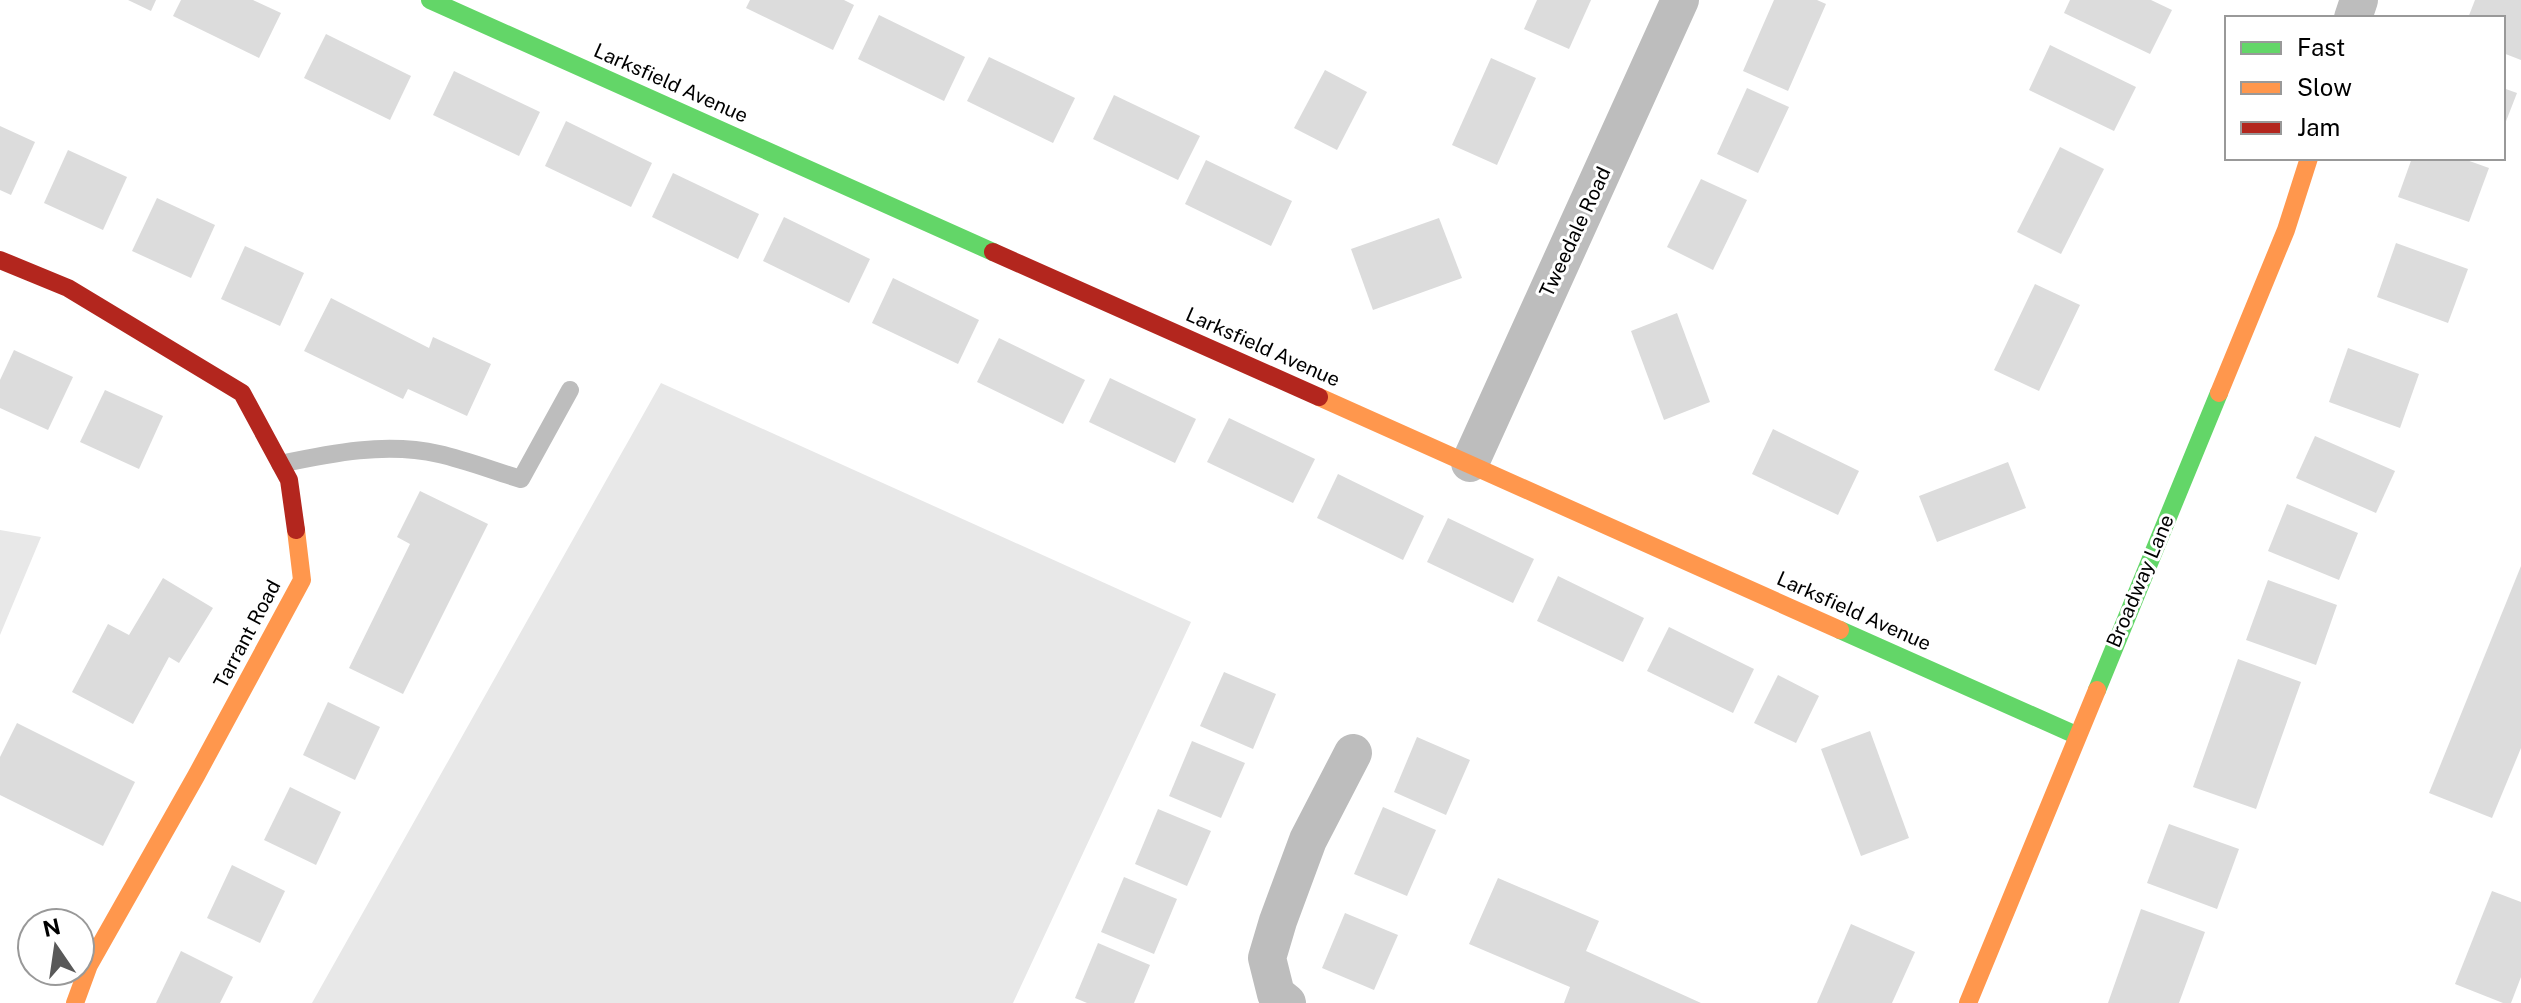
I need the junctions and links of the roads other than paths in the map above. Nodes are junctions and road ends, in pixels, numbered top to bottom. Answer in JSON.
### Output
{"nodes":[{"id":1,"x":430,"y":0,"type":"edge"},
{"id":2,"x":1680,"y":0,"type":"edge"},
{"id":3,"x":2308,"y":160,"type":"edge"},
{"id":4,"x":0,"y":260,"type":"edge"},
{"id":5,"x":570,"y":390,"type":"dead end"},
{"id":6,"x":1470,"y":463,"type":"junction"},
{"id":7,"x":280,"y":464,"type":"junction"},
{"id":8,"x":2076,"y":735,"type":"junction"},
{"id":9,"x":1353,"y":753,"type":"dead end"},
{"id":10,"x":1275,"y":1000,"type":"edge"},
{"id":11,"x":75,"y":1003,"type":"edge"},
{"id":12,"x":1968,"y":1003,"type":"edge"}],
"edges":[{"from":1,"to":6,"type":"street","name":"Larksfield Avenue"},
{"from":2,"to":6,"type":"street","name":"Tweedale Road"},
{"from":3,"to":8,"type":"street","name":"Broadway Lane"},
{"from":4,"to":7,"type":"street","name":"Tarrant Road"},
{"from":5,"to":7,"type":"lane"},
{"from":6,"to":8,"type":"street","name":"Larksfield Avenue"},
{"from":7,"to":11,"type":"street","name":"Tarrant Road"},
{"from":8,"to":12,"type":"street","name":"Broadway Lane"},
{"from":9,"to":10,"type":"street"}]}
